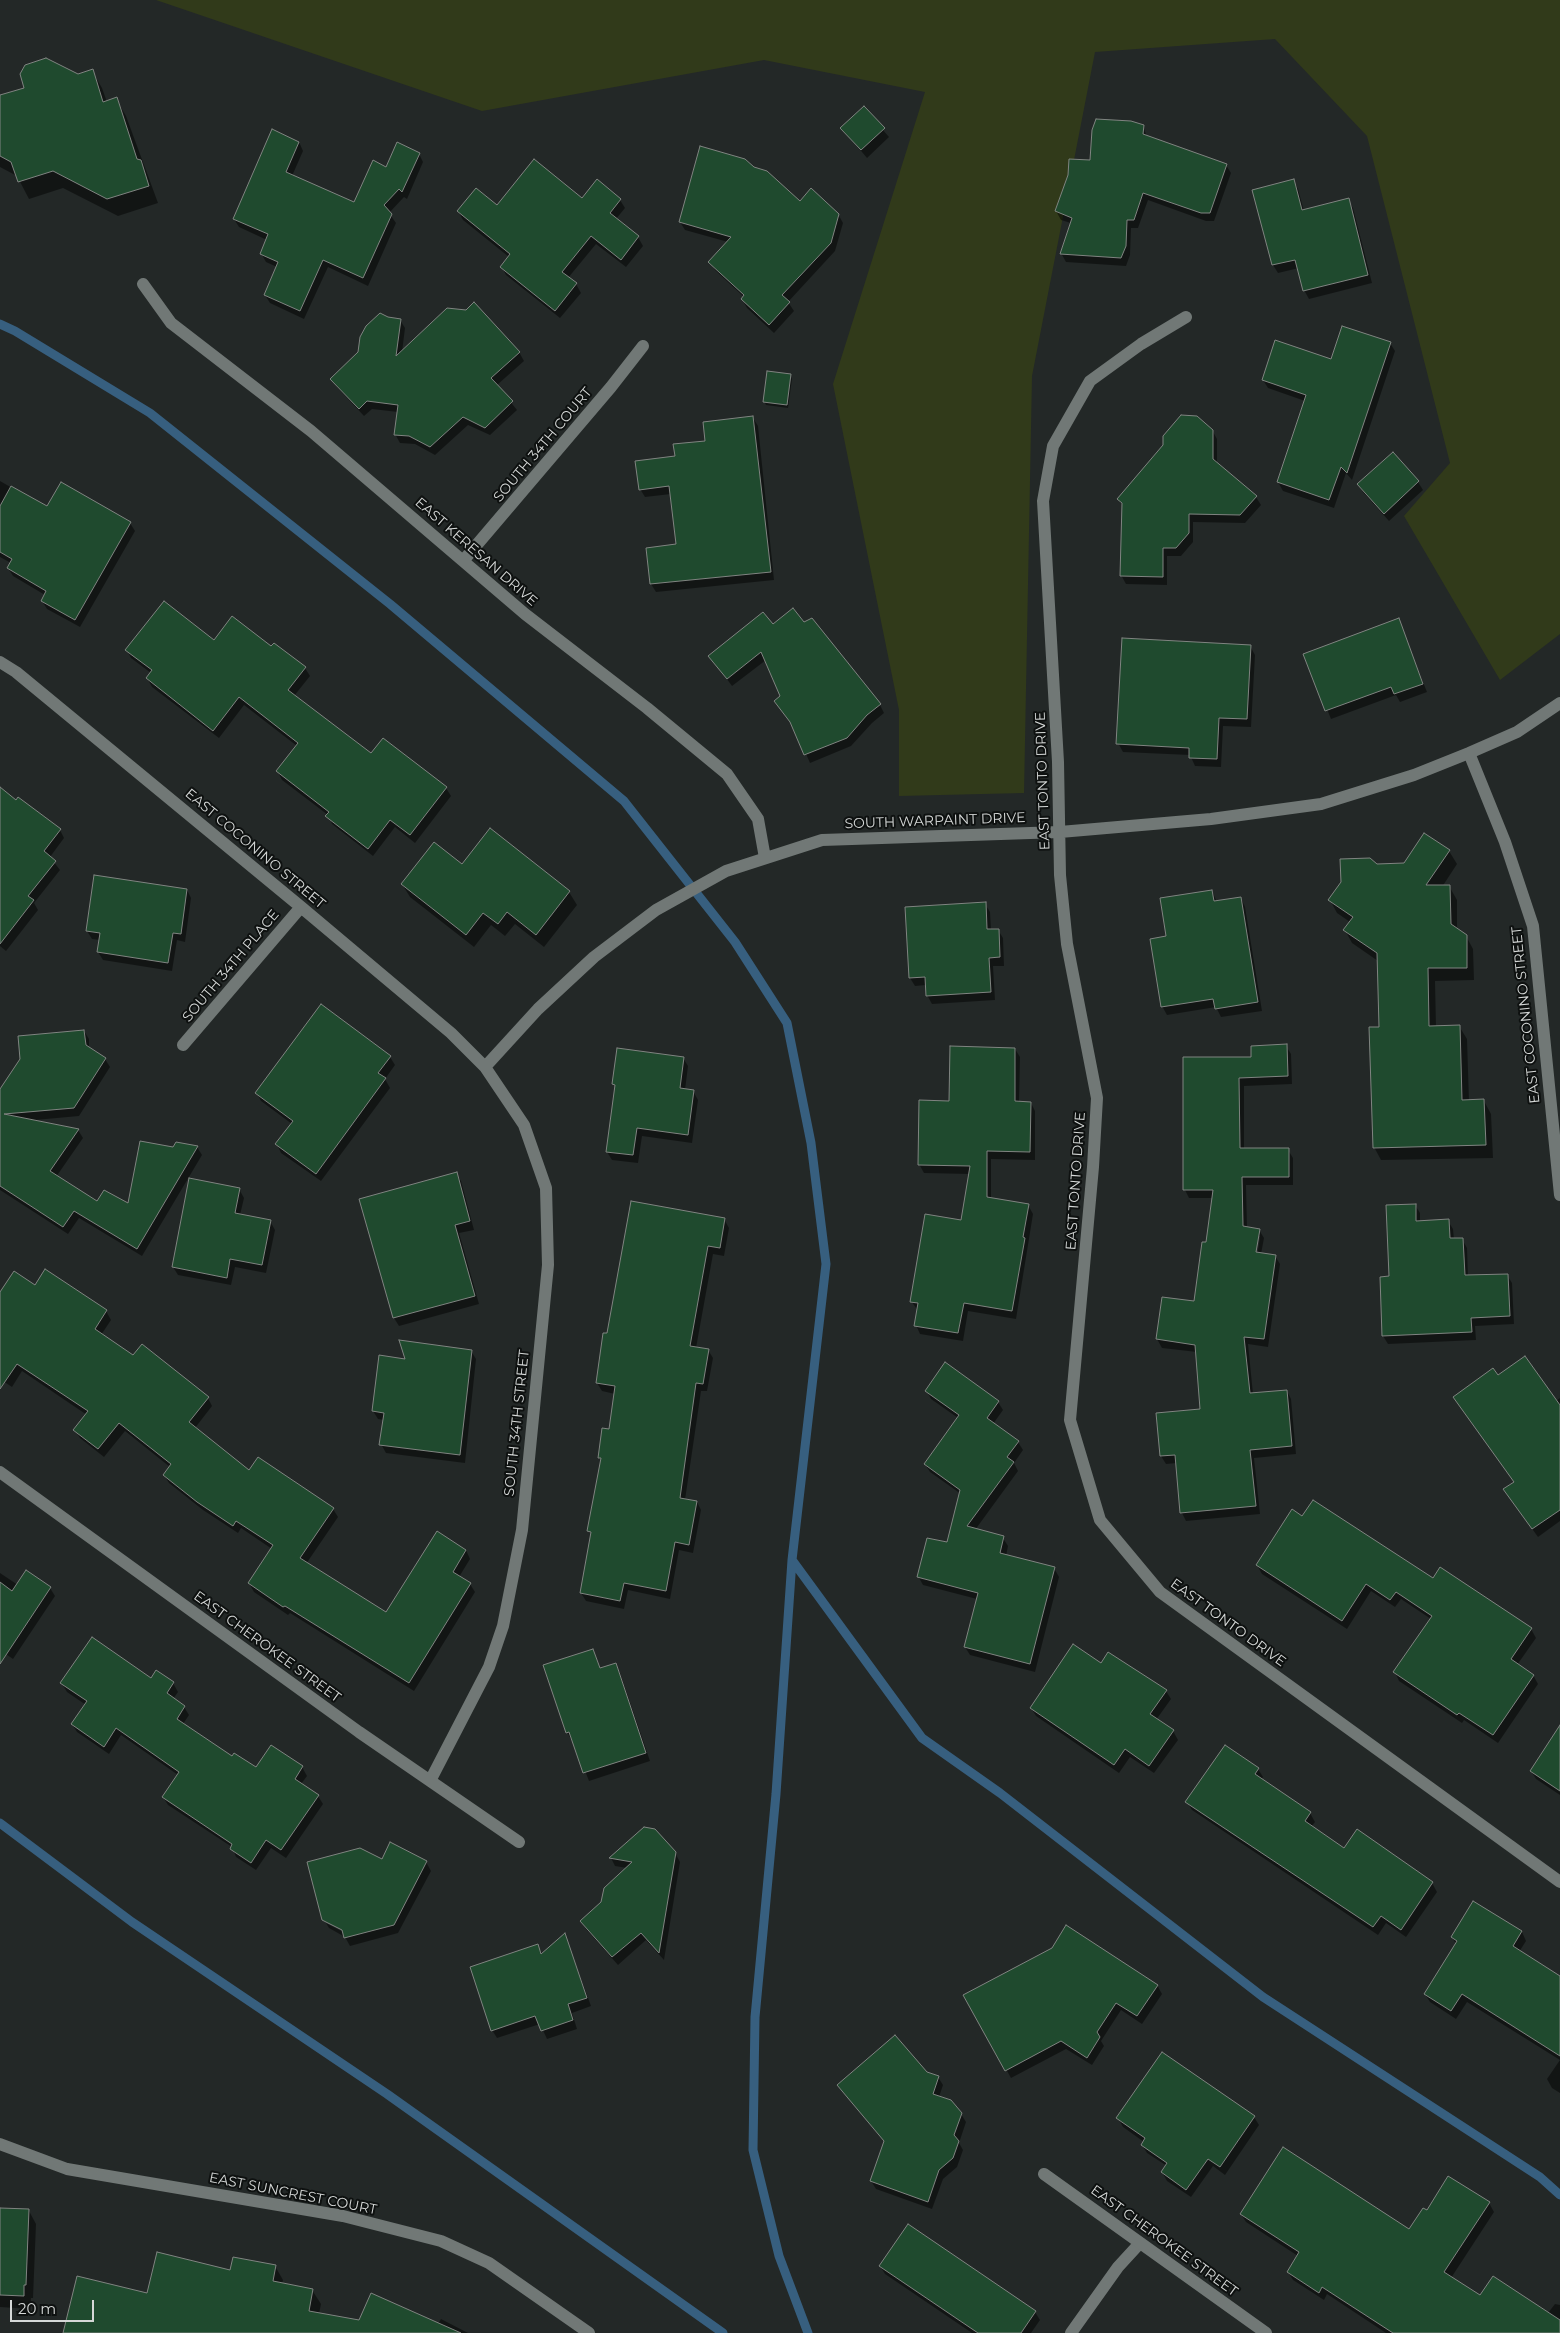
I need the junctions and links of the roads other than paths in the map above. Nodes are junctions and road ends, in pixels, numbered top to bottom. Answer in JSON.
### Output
{"nodes":[{"id":1,"x":144,"y":284,"type":"dead end"},
{"id":2,"x":1186,"y":317,"type":"dead end"},
{"id":3,"x":643,"y":346,"type":"dead end"},
{"id":4,"x":463,"y":561,"type":"junction"},
{"id":5,"x":0,"y":662,"type":"edge"},
{"id":6,"x":1560,"y":703,"type":"edge"},
{"id":7,"x":1469,"y":753,"type":"junction"},
{"id":8,"x":1060,"y":832,"type":"junction"},
{"id":9,"x":765,"y":858,"type":"junction"},
{"id":10,"x":301,"y":907,"type":"junction"},
{"id":11,"x":184,"y":1044,"type":"dead end"},
{"id":12,"x":485,"y":1066,"type":"junction"},
{"id":13,"x":1560,"y":1194,"type":"edge"},
{"id":14,"x":0,"y":1472,"type":"edge"},
{"id":15,"x":430,"y":1781,"type":"junction"},
{"id":16,"x":519,"y":1842,"type":"dead end"},
{"id":17,"x":1560,"y":1882,"type":"edge"},
{"id":18,"x":0,"y":2144,"type":"edge"},
{"id":19,"x":1044,"y":2174,"type":"dead end"},
{"id":20,"x":1140,"y":2243,"type":"junction"},
{"id":21,"x":589,"y":2333,"type":"edge"},
{"id":22,"x":1071,"y":2333,"type":"edge"},
{"id":23,"x":1266,"y":2333,"type":"edge"}],
"edges":[{"from":1,"to":4,"type":"street","name":"EAST KERESAN DRIVE"},
{"from":2,"to":8,"type":"street","name":"EAST TONTO DRIVE"},
{"from":3,"to":4,"type":"street","name":"SOUTH 34TH COURT"},
{"from":4,"to":9,"type":"street","name":"EAST KERESAN DRIVE"},
{"from":5,"to":10,"type":"street","name":"EAST COCONINO STREET"},
{"from":6,"to":7,"type":"street","name":"SOUTH WARPAINT DRIVE"},
{"from":7,"to":8,"type":"street","name":"SOUTH WARPAINT DRIVE"},
{"from":7,"to":13,"type":"street","name":"EAST COCONINO STREET"},
{"from":8,"to":9,"type":"street","name":"SOUTH WARPAINT DRIVE"},
{"from":8,"to":17,"type":"street","name":"EAST TONTO DRIVE"},
{"from":9,"to":12,"type":"street","name":"SOUTH WARPAINT DRIVE"},
{"from":10,"to":11,"type":"street","name":"SOUTH 34TH PLACE"},
{"from":10,"to":12,"type":"street","name":"EAST COCONINO STREET"},
{"from":12,"to":15,"type":"street","name":"SOUTH 34TH STREET"},
{"from":14,"to":15,"type":"street","name":"EAST CHEROKEE STREET"},
{"from":15,"to":16,"type":"street","name":"EAST CHEROKEE STREET"},
{"from":18,"to":21,"type":"street","name":"EAST SUNCREST COURT"},
{"from":19,"to":20,"type":"street","name":"EAST CHEROKEE STREET"},
{"from":20,"to":22,"type":"street"},
{"from":20,"to":23,"type":"street","name":"EAST CHEROKEE STREET"}]}
